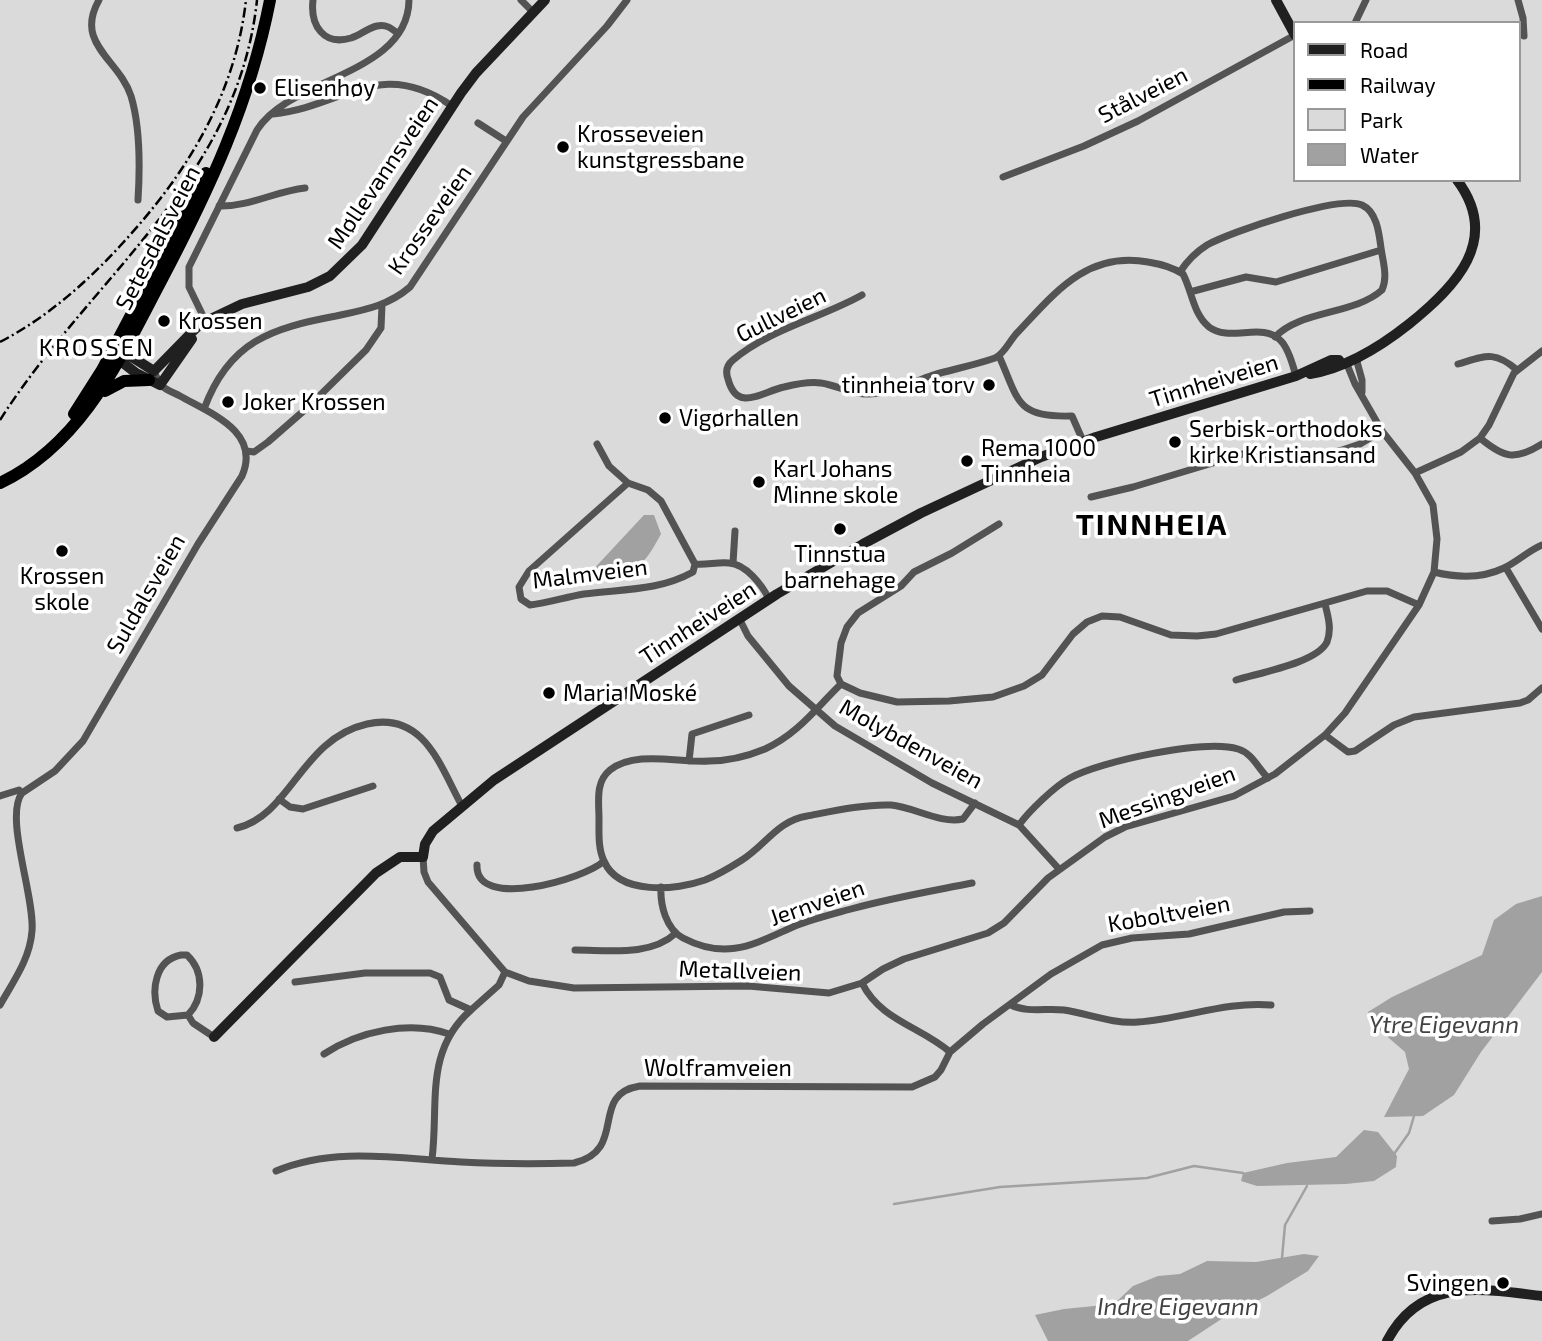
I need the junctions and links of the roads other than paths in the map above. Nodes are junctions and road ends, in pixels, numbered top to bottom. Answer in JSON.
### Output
{"nodes":[{"id":1,"x":99,"y":0,"type":"edge"},
{"id":2,"x":270,"y":0,"type":"edge"},
{"id":3,"x":313,"y":0,"type":"edge"},
{"id":4,"x":409,"y":0,"type":"edge"},
{"id":5,"x":520,"y":0,"type":"edge"},
{"id":6,"x":545,"y":0,"type":"edge"},
{"id":7,"x":627,"y":0,"type":"edge"},
{"id":8,"x":1276,"y":0,"type":"edge"},
{"id":9,"x":1366,"y":0,"type":"edge"},
{"id":10,"x":1518,"y":0,"type":"edge"},
{"id":11,"x":533,"y":12,"type":"junction"},
{"id":12,"x":1357,"y":21,"type":"edge"},
{"id":13,"x":397,"y":33,"type":"junction"},
{"id":14,"x":1294,"y":33,"type":"edge"},
{"id":15,"x":1294,"y":36,"type":"edge"},
{"id":16,"x":1524,"y":36,"type":"dead end"},
{"id":17,"x":452,"y":106,"type":"junction"},
{"id":18,"x":269,"y":114,"type":"junction"},
{"id":19,"x":478,"y":123,"type":"dead end"},
{"id":20,"x":506,"y":141,"type":"junction"},
{"id":21,"x":1003,"y":177,"type":"dead end"},
{"id":22,"x":1458,"y":182,"type":"edge"},
{"id":23,"x":305,"y":188,"type":"dead end"},
{"id":24,"x":138,"y":200,"type":"dead end"},
{"id":25,"x":219,"y":206,"type":"junction"},
{"id":26,"x":1381,"y":250,"type":"junction"},
{"id":27,"x":1180,"y":272,"type":"junction"},
{"id":28,"x":1190,"y":292,"type":"junction"},
{"id":29,"x":862,"y":295,"type":"dead end"},
{"id":30,"x":382,"y":305,"type":"junction"},
{"id":31,"x":206,"y":322,"type":"junction"},
{"id":32,"x":1275,"y":337,"type":"junction"},
{"id":33,"x":1542,"y":351,"type":"edge"},
{"id":34,"x":118,"y":356,"type":"junction"},
{"id":35,"x":999,"y":356,"type":"junction"},
{"id":36,"x":1348,"y":361,"type":"junction"},
{"id":37,"x":1458,"y":364,"type":"dead end"},
{"id":38,"x":1517,"y":370,"type":"junction"},
{"id":39,"x":1296,"y":376,"type":"junction"},
{"id":40,"x":154,"y":378,"type":"junction"},
{"id":41,"x":99,"y":395,"type":"junction"},
{"id":42,"x":202,"y":408,"type":"junction"},
{"id":43,"x":1382,"y":431,"type":"junction"},
{"id":44,"x":1480,"y":438,"type":"junction"},
{"id":45,"x":1083,"y":441,"type":"junction"},
{"id":46,"x":597,"y":444,"type":"dead end"},
{"id":47,"x":1542,"y":444,"type":"edge"},
{"id":48,"x":247,"y":451,"type":"junction"},
{"id":49,"x":1415,"y":473,"type":"junction"},
{"id":50,"x":0,"y":477,"type":"edge"},
{"id":51,"x":0,"y":483,"type":"edge"},
{"id":52,"x":628,"y":483,"type":"junction"},
{"id":53,"x":1091,"y":497,"type":"dead end"},
{"id":54,"x":999,"y":524,"type":"dead end"},
{"id":55,"x":735,"y":531,"type":"dead end"},
{"id":56,"x":1542,"y":545,"type":"edge"},
{"id":57,"x":733,"y":563,"type":"junction"},
{"id":58,"x":695,"y":564,"type":"junction"},
{"id":59,"x":1506,"y":568,"type":"junction"},
{"id":60,"x":1434,"y":572,"type":"junction"},
{"id":61,"x":769,"y":599,"type":"junction"},
{"id":62,"x":1325,"y":604,"type":"junction"},
{"id":63,"x":1419,"y":605,"type":"junction"},
{"id":64,"x":740,"y":620,"type":"junction"},
{"id":65,"x":1542,"y":629,"type":"edge"},
{"id":66,"x":1237,"y":680,"type":"dead end"},
{"id":67,"x":841,"y":684,"type":"junction"},
{"id":68,"x":1542,"y":688,"type":"edge"},
{"id":69,"x":817,"y":711,"type":"junction"},
{"id":70,"x":749,"y":715,"type":"dead end"},
{"id":71,"x":1325,"y":735,"type":"junction"},
{"id":72,"x":689,"y":761,"type":"junction"},
{"id":73,"x":1268,"y":778,"type":"junction"},
{"id":74,"x":373,"y":786,"type":"dead end"},
{"id":75,"x":22,"y":793,"type":"junction"},
{"id":76,"x":0,"y":796,"type":"edge"},
{"id":77,"x":279,"y":799,"type":"junction"},
{"id":78,"x":975,"y":803,"type":"junction"},
{"id":79,"x":462,"y":806,"type":"junction"},
{"id":80,"x":1019,"y":825,"type":"junction"},
{"id":81,"x":237,"y":828,"type":"dead end"},
{"id":82,"x":423,"y":857,"type":"junction"},
{"id":83,"x":604,"y":861,"type":"junction"},
{"id":84,"x":477,"y":865,"type":"dead end"},
{"id":85,"x":1059,"y":869,"type":"junction"},
{"id":86,"x":972,"y":883,"type":"dead end"},
{"id":87,"x":661,"y":887,"type":"junction"},
{"id":88,"x":1310,"y":911,"type":"dead end"},
{"id":89,"x":676,"y":933,"type":"junction"},
{"id":90,"x":575,"y":950,"type":"dead end"},
{"id":91,"x":505,"y":972,"type":"junction"},
{"id":92,"x":295,"y":982,"type":"dead end"},
{"id":93,"x":862,"y":984,"type":"junction"},
{"id":94,"x":4,"y":989,"type":"edge"},
{"id":95,"x":0,"y":1005,"type":"edge"},
{"id":96,"x":1011,"y":1005,"type":"junction"},
{"id":97,"x":1271,"y":1005,"type":"dead end"},
{"id":98,"x":471,"y":1010,"type":"junction"},
{"id":99,"x":188,"y":1015,"type":"junction"},
{"id":100,"x":449,"y":1034,"type":"junction"},
{"id":101,"x":214,"y":1037,"type":"joint"},
{"id":102,"x":950,"y":1052,"type":"junction"},
{"id":103,"x":324,"y":1054,"type":"dead end"},
{"id":104,"x":432,"y":1159,"type":"junction"},
{"id":105,"x":276,"y":1171,"type":"dead end"},
{"id":106,"x":1542,"y":1214,"type":"edge"},
{"id":107,"x":1492,"y":1221,"type":"dead end"},
{"id":108,"x":1542,"y":1296,"type":"edge"},
{"id":109,"x":1387,"y":1341,"type":"edge"}],
"edges":[{"from":1,"to":24,"type":"street"},
{"from":2,"to":34,"type":"highway","name":"Setesdalsveien"},
{"from":3,"to":13,"type":"street"},
{"from":4,"to":13,"type":"street"},
{"from":5,"to":11,"type":"street"},
{"from":6,"to":11,"type":"street","name":"Møllevannsveien"},
{"from":7,"to":20,"type":"street","name":"Krosseveien"},
{"from":8,"to":14,"type":"street"},
{"from":9,"to":12,"type":"street"},
{"from":10,"to":16,"type":"street"},
{"from":11,"to":17,"type":"street","name":"Møllevannsveien"},
{"from":13,"to":18,"type":"street"},
{"from":15,"to":21,"type":"street","name":"Stålveien"},
{"from":17,"to":18,"type":"street"},
{"from":17,"to":31,"type":"street","name":"Møllevannsveien"},
{"from":18,"to":25,"type":"street"},
{"from":19,"to":20,"type":"street"},
{"from":20,"to":30,"type":"street","name":"Krosseveien"},
{"from":22,"to":36,"type":"street","name":"Tinnheiveien"},
{"from":23,"to":25,"type":"street"},
{"from":25,"to":31,"type":"street"},
{"from":26,"to":27,"type":"street"},
{"from":26,"to":28,"type":"street"},
{"from":26,"to":32,"type":"street"},
{"from":27,"to":28,"type":"street"},
{"from":27,"to":35,"type":"street"},
{"from":28,"to":32,"type":"street"},
{"from":29,"to":35,"type":"street","name":"Gullveien"},
{"from":30,"to":42,"type":"street","name":"Krosseveien"},
{"from":30,"to":48,"type":"street"},
{"from":31,"to":40,"type":"street"},
{"from":31,"to":40,"type":"street"},
{"from":32,"to":39,"type":"street"},
{"from":33,"to":38,"type":"street"},
{"from":34,"to":40,"type":"street"},
{"from":34,"to":41,"type":"highway","name":"Setesdalsveien"},
{"from":34,"to":50,"type":"highway","name":"Setesdalsveien"},
{"from":35,"to":45,"type":"street"},
{"from":36,"to":39,"type":"street","name":"Tinnheiveien"},
{"from":36,"to":43,"type":"street","name":"Messingveien"},
{"from":37,"to":38,"type":"street"},
{"from":38,"to":44,"type":"street"},
{"from":39,"to":45,"type":"street","name":"Tinnheiveien"},
{"from":40,"to":41,"type":"highway"},
{"from":40,"to":42,"type":"street"},
{"from":41,"to":51,"type":"highway","name":"Setesdalsveien"},
{"from":42,"to":48,"type":"street"},
{"from":43,"to":49,"type":"street","name":"Messingveien"},
{"from":43,"to":53,"type":"street"},
{"from":44,"to":47,"type":"street"},
{"from":44,"to":49,"type":"street"},
{"from":45,"to":61,"type":"street","name":"Tinnheiveien"},
{"from":46,"to":52,"type":"street"},
{"from":48,"to":75,"type":"street","name":"Suldalsveien"},
{"from":49,"to":60,"type":"street","name":"Messingveien"},
{"from":52,"to":58,"type":"street"},
{"from":52,"to":58,"type":"street","name":"Malmveien"},
{"from":54,"to":67,"type":"street"},
{"from":55,"to":57,"type":"street"},
{"from":56,"to":59,"type":"street"},
{"from":57,"to":58,"type":"street"},
{"from":57,"to":61,"type":"street"},
{"from":59,"to":60,"type":"street"},
{"from":59,"to":65,"type":"street"},
{"from":60,"to":63,"type":"street","name":"Messingveien"},
{"from":61,"to":64,"type":"street","name":"Tinnheiveien"},
{"from":62,"to":63,"type":"street"},
{"from":62,"to":66,"type":"street"},
{"from":62,"to":67,"type":"street"},
{"from":63,"to":71,"type":"street","name":"Messingveien"},
{"from":64,"to":69,"type":"street","name":"Molybdenveien"},
{"from":64,"to":79,"type":"street","name":"Tinnheiveien"},
{"from":67,"to":69,"type":"street"},
{"from":68,"to":71,"type":"street"},
{"from":69,"to":72,"type":"street"},
{"from":69,"to":78,"type":"street","name":"Molybdenveien"},
{"from":70,"to":72,"type":"street"},
{"from":71,"to":73,"type":"street","name":"Messingveien"},
{"from":72,"to":83,"type":"street"},
{"from":73,"to":80,"type":"street"},
{"from":73,"to":85,"type":"street","name":"Messingveien"},
{"from":74,"to":77,"type":"street"},
{"from":75,"to":76,"type":"street"},
{"from":75,"to":94,"type":"street"},
{"from":77,"to":79,"type":"street"},
{"from":77,"to":81,"type":"street"},
{"from":78,"to":80,"type":"street","name":"Molybdenveien"},
{"from":78,"to":87,"type":"street"},
{"from":79,"to":82,"type":"street","name":"Tinnheiveien"},
{"from":80,"to":85,"type":"street","name":"Molybdenveien"},
{"from":82,"to":91,"type":"street"},
{"from":82,"to":101,"type":"street"},
{"from":83,"to":84,"type":"street"},
{"from":83,"to":87,"type":"street"},
{"from":85,"to":93,"type":"street","name":"Messingveien"},
{"from":86,"to":89,"type":"street","name":"Jernveien"},
{"from":87,"to":89,"type":"street"},
{"from":88,"to":96,"type":"street","name":"Koboltveien"},
{"from":89,"to":90,"type":"street"},
{"from":91,"to":93,"type":"street","name":"Metallveien"},
{"from":91,"to":98,"type":"street"},
{"from":92,"to":98,"type":"street"},
{"from":93,"to":102,"type":"street"},
{"from":94,"to":95,"type":"street"},
{"from":96,"to":97,"type":"street"},
{"from":96,"to":102,"type":"street","name":"Koboltveien"},
{"from":98,"to":100,"type":"street"},
{"from":99,"to":99,"type":"street"},
{"from":99,"to":101,"type":"street"},
{"from":100,"to":103,"type":"street"},
{"from":100,"to":104,"type":"street"},
{"from":102,"to":104,"type":"street","name":"Wolframveien"},
{"from":104,"to":105,"type":"street","name":"Wolframveien"},
{"from":106,"to":107,"type":"street"},
{"from":108,"to":109,"type":"street"}]}
